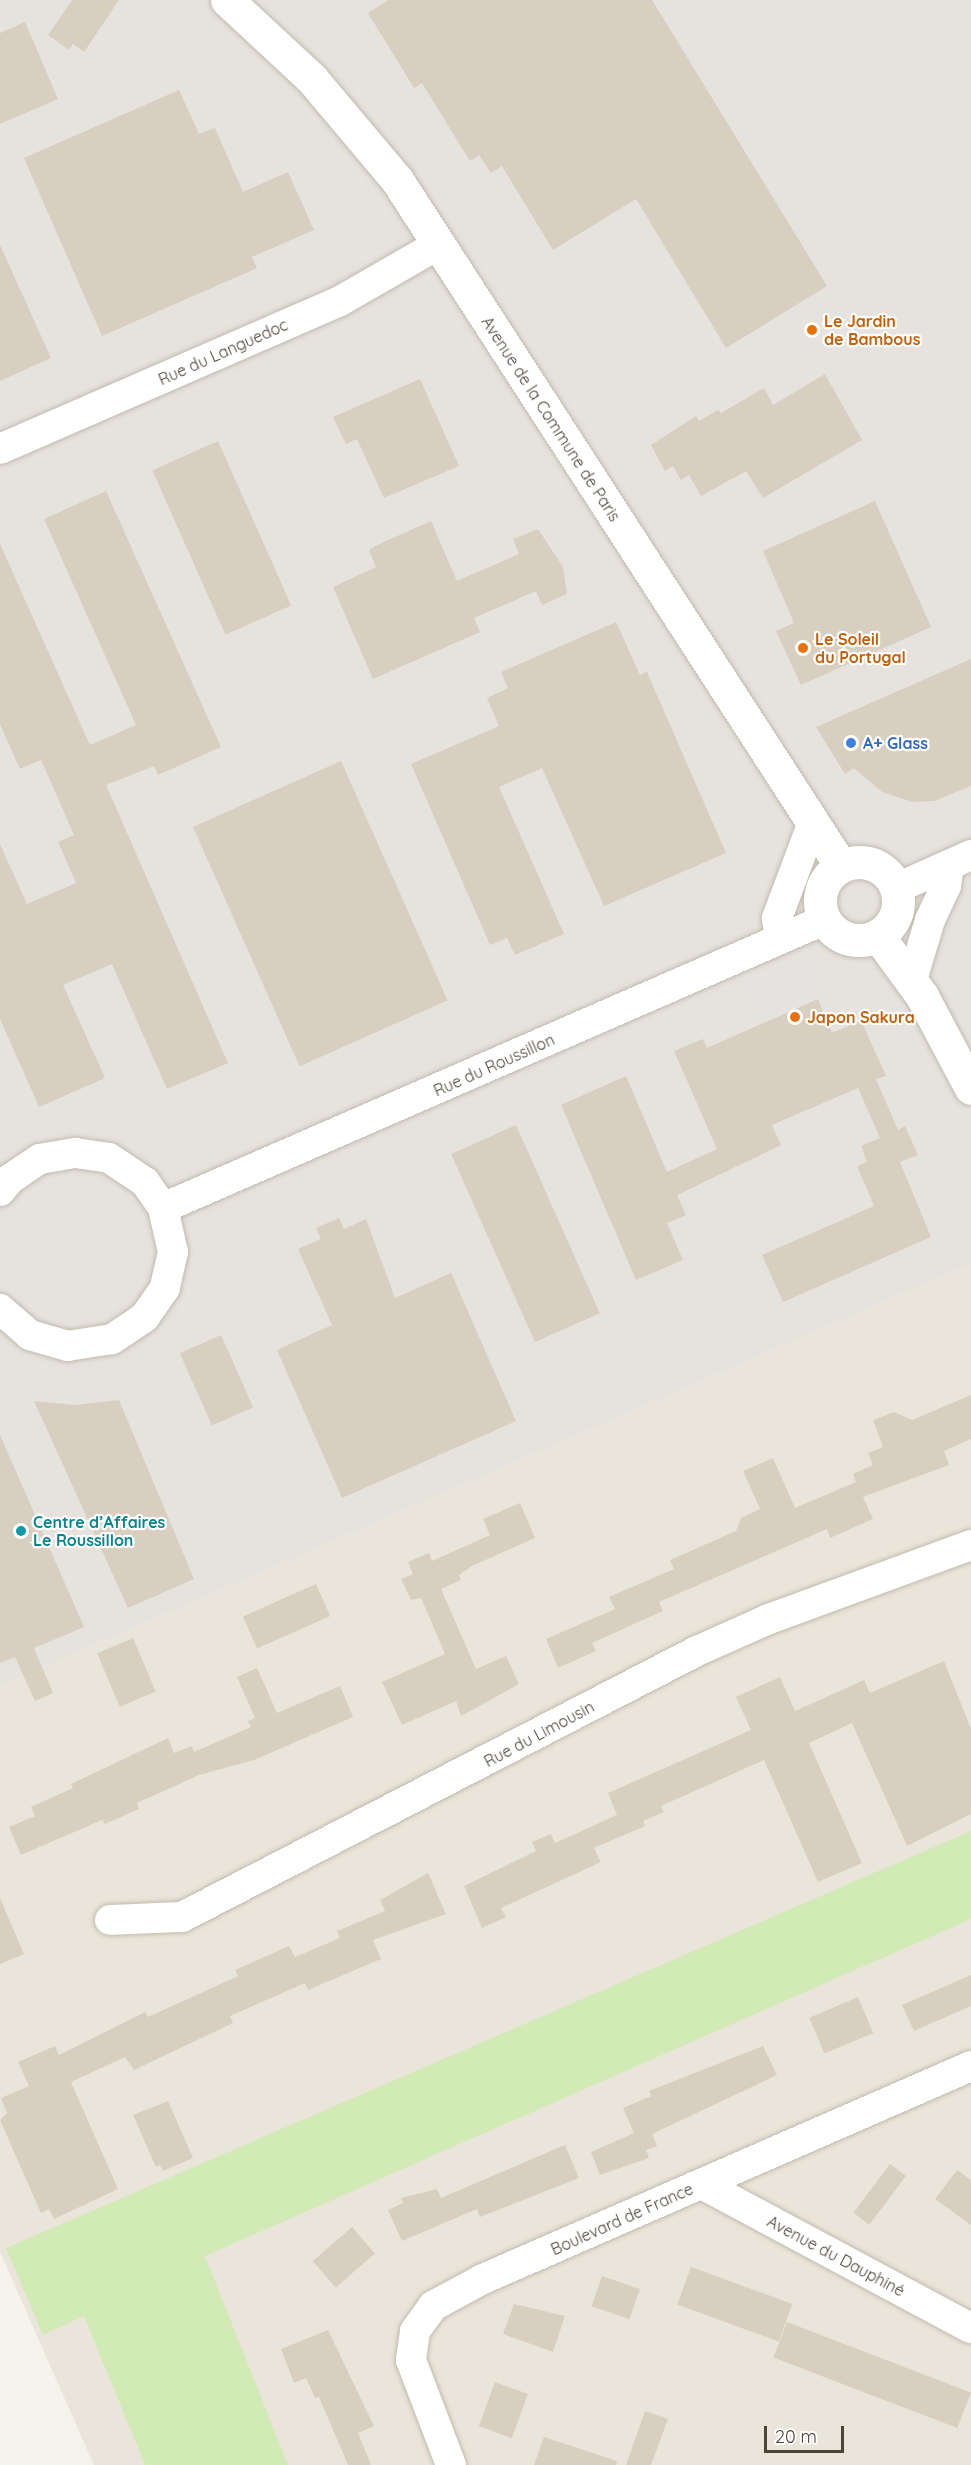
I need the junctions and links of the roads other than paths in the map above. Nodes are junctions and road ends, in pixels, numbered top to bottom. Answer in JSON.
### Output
{"nodes":[{"id":1,"x":227,"y":0,"type":"edge"},
{"id":2,"x":440,"y":244,"type":"junction"},
{"id":3,"x":0,"y":449,"type":"edge"},
{"id":4,"x":813,"y":825,"type":"junction"},
{"id":5,"x":960,"y":860,"type":"edge"},
{"id":6,"x":841,"y":866,"type":"junction"},
{"id":7,"x":897,"y":888,"type":"junction"},
{"id":8,"x":824,"y":920,"type":"junction"},
{"id":9,"x":878,"y":936,"type":"junction"},
{"id":10,"x":780,"y":938,"type":"junction"},
{"id":11,"x":912,"y":980,"type":"junction"},
{"id":12,"x":971,"y":1088,"type":"edge"},
{"id":13,"x":0,"y":1191,"type":"edge"},
{"id":14,"x":163,"y":1208,"type":"junction"},
{"id":15,"x":0,"y":1309,"type":"edge"},
{"id":16,"x":971,"y":1545,"type":"edge"},
{"id":17,"x":110,"y":1920,"type":"dead end"},
{"id":18,"x":971,"y":2066,"type":"edge"},
{"id":19,"x":702,"y":2184,"type":"junction"},
{"id":20,"x":971,"y":2328,"type":"edge"},
{"id":21,"x":451,"y":2465,"type":"edge"}],
"edges":[{"from":1,"to":2,"type":"street","name":"Avenue de la Commune de Paris"},
{"from":2,"to":3,"type":"street","name":"Rue du Languedoc"},
{"from":2,"to":4,"type":"street","name":"Avenue de la Commune de Paris"},
{"from":4,"to":6,"type":"street","name":"Avenue de la Commune de Paris"},
{"from":4,"to":10,"type":"street"},
{"from":5,"to":7,"type":"street"},
{"from":5,"to":11,"type":"street"},
{"from":6,"to":7,"type":"street"},
{"from":6,"to":8,"type":"street"},
{"from":7,"to":9,"type":"street"},
{"from":8,"to":9,"type":"street"},
{"from":8,"to":10,"type":"street","name":"Rue du Roussillon"},
{"from":9,"to":11,"type":"street"},
{"from":10,"to":14,"type":"street","name":"Rue du Roussillon"},
{"from":11,"to":12,"type":"street"},
{"from":13,"to":14,"type":"street"},
{"from":14,"to":15,"type":"street"},
{"from":16,"to":17,"type":"street","name":"Rue du Limousin"},
{"from":18,"to":19,"type":"street","name":"Boulevard de France"},
{"from":19,"to":20,"type":"street","name":"Avenue du Dauphiné"},
{"from":19,"to":21,"type":"street","name":"Boulevard de France"}]}
